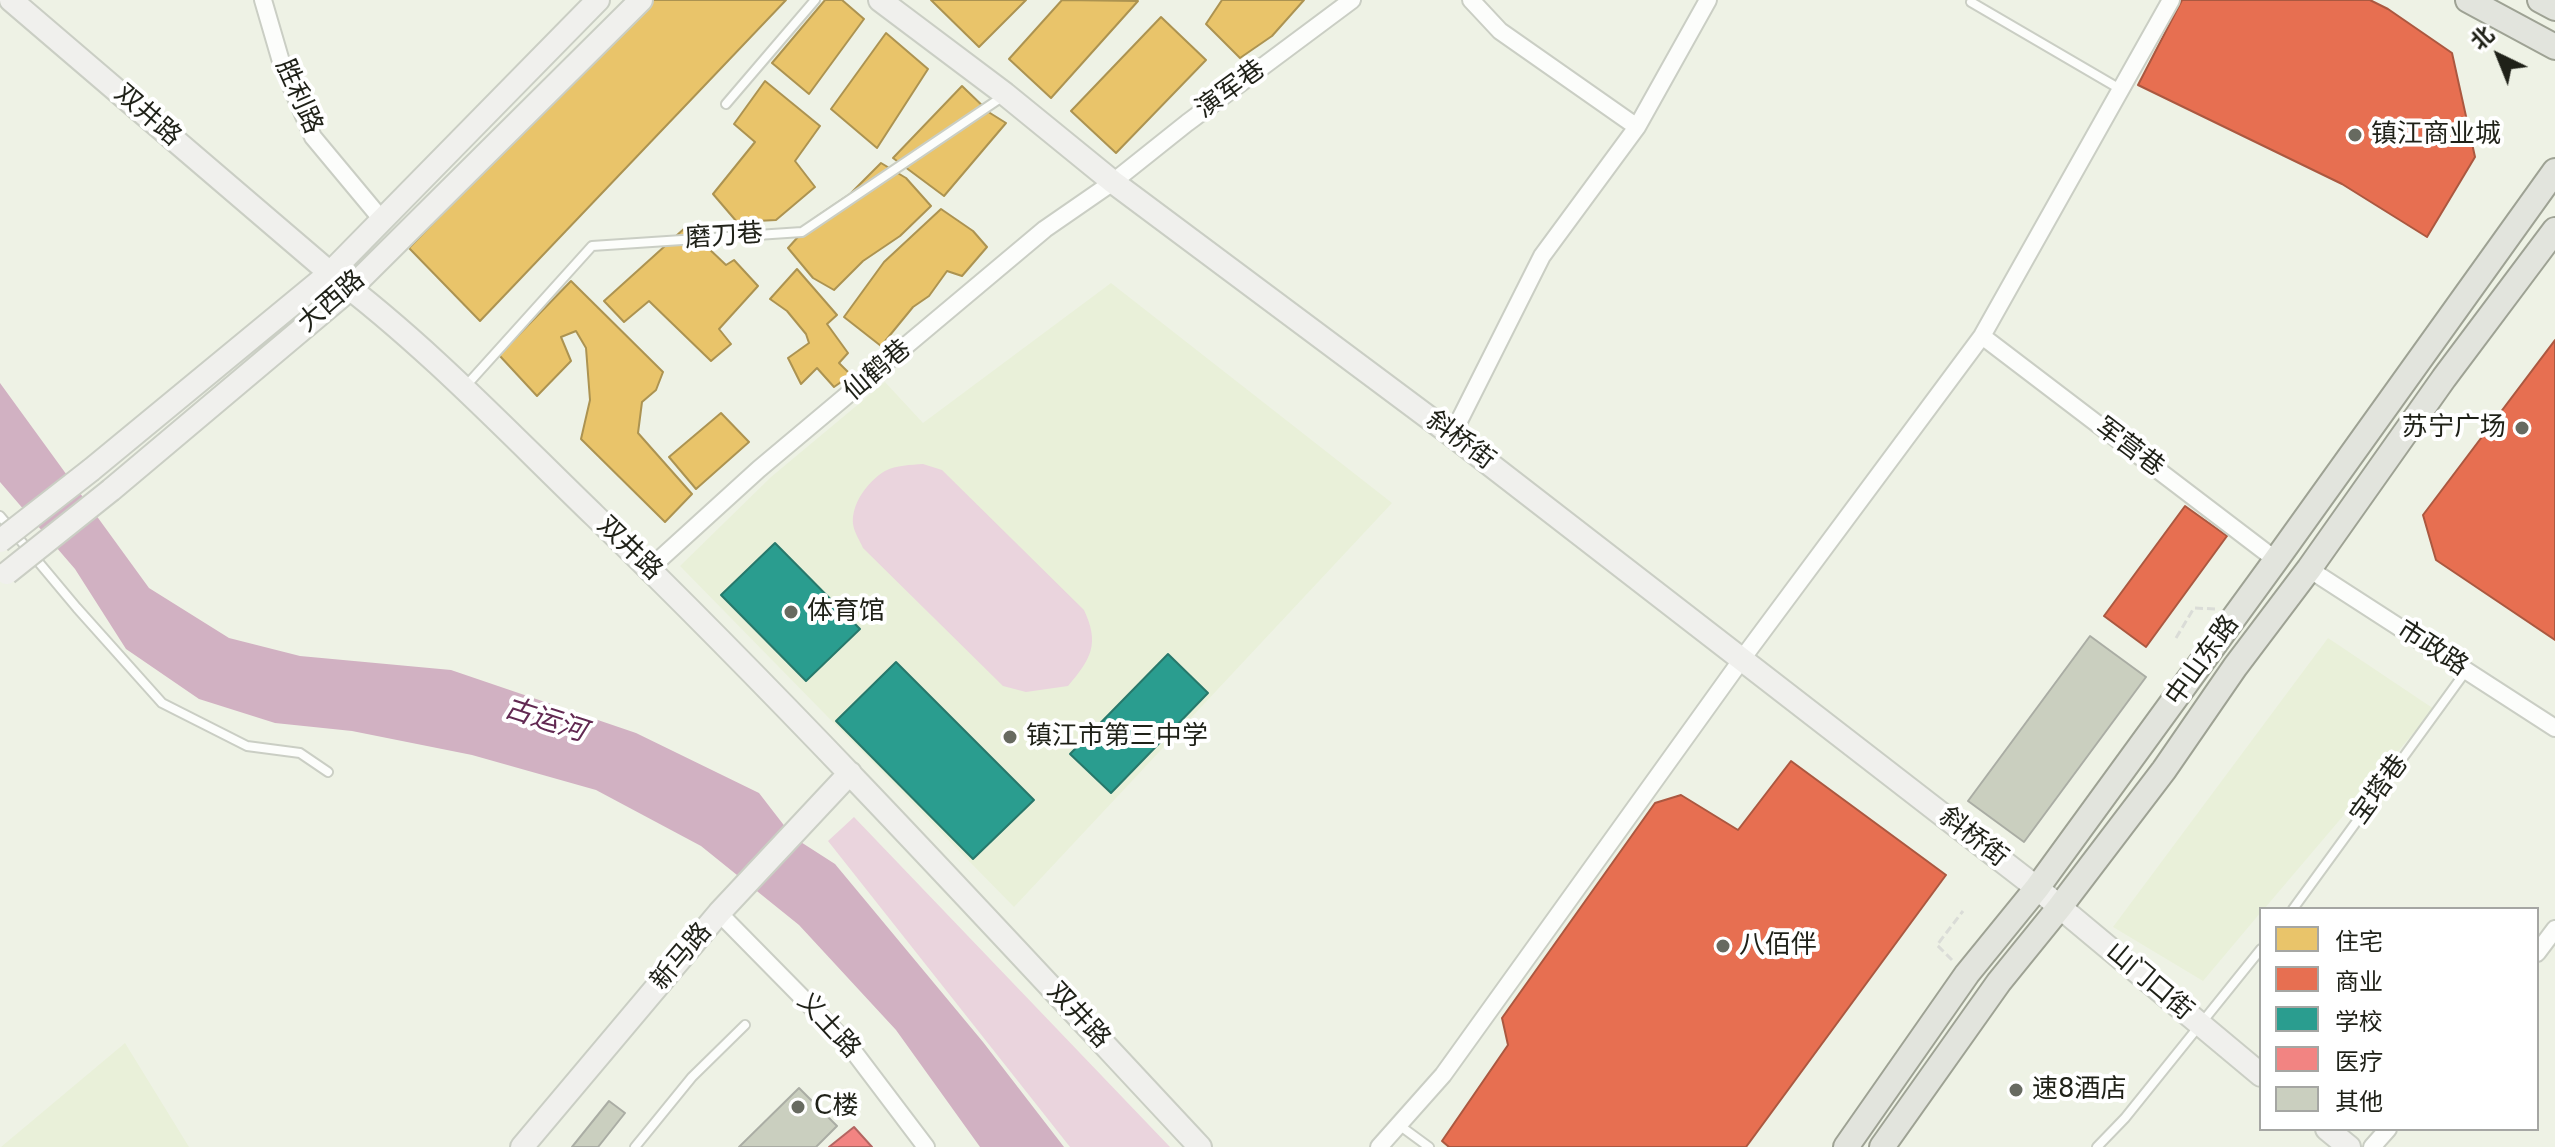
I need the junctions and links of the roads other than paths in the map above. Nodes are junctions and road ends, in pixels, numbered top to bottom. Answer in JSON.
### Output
{"nodes":[{"id":1,"x":11,"y":0,"type":"edge"},
{"id":2,"x":263,"y":0,"type":"edge"},
{"id":3,"x":598,"y":0,"type":"edge"},
{"id":4,"x":641,"y":0,"type":"edge"},
{"id":5,"x":815,"y":0,"type":"edge"},
{"id":6,"x":880,"y":0,"type":"edge"},
{"id":7,"x":1471,"y":0,"type":"edge"},
{"id":8,"x":1708,"y":0,"type":"edge"},
{"id":9,"x":2171,"y":0,"type":"edge"},
{"id":10,"x":2468,"y":0,"type":"edge"},
{"id":11,"x":2540,"y":0,"type":"edge"},
{"id":12,"x":1971,"y":2,"type":"edge"},
{"id":13,"x":1344,"y":3,"type":"edge"},
{"id":14,"x":2555,"y":8,"type":"edge"},
{"id":15,"x":2555,"y":47,"type":"edge"},
{"id":16,"x":2120,"y":89,"type":"junction"},
{"id":17,"x":1005,"y":94,"type":"junction"},
{"id":18,"x":726,"y":104,"type":"dead end"},
{"id":19,"x":1637,"y":127,"type":"junction"},
{"id":20,"x":2555,"y":171,"type":"edge"},
{"id":21,"x":1113,"y":182,"type":"junction"},
{"id":22,"x":383,"y":221,"type":"junction"},
{"id":23,"x":2555,"y":230,"type":"edge"},
{"id":24,"x":330,"y":273,"type":"junction"},
{"id":25,"x":351,"y":288,"type":"junction"},
{"id":26,"x":1982,"y":336,"type":"junction"},
{"id":27,"x":463,"y":388,"type":"junction"},
{"id":28,"x":1452,"y":435,"type":"junction"},
{"id":29,"x":0,"y":516,"type":"edge"},
{"id":30,"x":0,"y":541,"type":"edge"},
{"id":31,"x":2276,"y":560,"type":"junction"},
{"id":32,"x":649,"y":569,"type":"junction"},
{"id":33,"x":2309,"y":569,"type":"junction"},
{"id":34,"x":3,"y":576,"type":"edge"},
{"id":35,"x":1742,"y":659,"type":"junction"},
{"id":36,"x":2466,"y":671,"type":"junction"},
{"id":37,"x":2555,"y":728,"type":"edge"},
{"id":38,"x":328,"y":772,"type":"dead end"},
{"id":39,"x":850,"y":773,"type":"junction"},
{"id":40,"x":2037,"y":888,"type":"junction"},
{"id":41,"x":2294,"y":907,"type":"edge"},
{"id":42,"x":2059,"y":908,"type":"junction"},
{"id":43,"x":719,"y":913,"type":"junction"},
{"id":44,"x":2555,"y":929,"type":"edge"},
{"id":45,"x":2539,"y":950,"type":"edge"},
{"id":46,"x":2259,"y":951,"type":"edge"},
{"id":47,"x":2199,"y":1024,"type":"junction"},
{"id":48,"x":745,"y":1025,"type":"dead end"},
{"id":49,"x":2259,"y":1073,"type":"edge"},
{"id":50,"x":1399,"y":1125,"type":"junction"},
{"id":51,"x":2329,"y":1131,"type":"edge"},
{"id":52,"x":2386,"y":1131,"type":"edge"},
{"id":53,"x":522,"y":1147,"type":"edge"},
{"id":54,"x":635,"y":1147,"type":"edge"},
{"id":55,"x":926,"y":1147,"type":"edge"},
{"id":56,"x":1200,"y":1147,"type":"edge"},
{"id":57,"x":1379,"y":1147,"type":"edge"},
{"id":58,"x":1429,"y":1147,"type":"edge"},
{"id":59,"x":1846,"y":1147,"type":"edge"},
{"id":60,"x":1882,"y":1147,"type":"edge"},
{"id":61,"x":2097,"y":1147,"type":"edge"},
{"id":62,"x":2349,"y":1147,"type":"edge"},
{"id":63,"x":2372,"y":1147,"type":"edge"}],
"edges":[{"from":1,"to":24,"type":"street","name":"双井路"},
{"from":2,"to":22,"type":"street","name":"胜利路"},
{"from":3,"to":22,"type":"street","name":"大西路"},
{"from":4,"to":25,"type":"street","name":"大西路"},
{"from":5,"to":18,"type":"lane"},
{"from":6,"to":17,"type":"street","name":"斜桥街"},
{"from":7,"to":19,"type":"street"},
{"from":8,"to":19,"type":"street"},
{"from":9,"to":16,"type":"street"},
{"from":10,"to":15,"type":"main road"},
{"from":11,"to":14,"type":"main road"},
{"from":12,"to":16,"type":"lane"},
{"from":13,"to":21,"type":"street","name":"演军巷"},
{"from":16,"to":26,"type":"street"},
{"from":17,"to":21,"type":"street","name":"斜桥街"},
{"from":17,"to":27,"type":"lane","name":"磨刀巷"},
{"from":19,"to":28,"type":"street"},
{"from":20,"to":31,"type":"main road","name":"中山东路"},
{"from":21,"to":28,"type":"street","name":"斜桥街"},
{"from":21,"to":32,"type":"street","name":"仙鹤巷"},
{"from":22,"to":24,"type":"street","name":"大西路"},
{"from":23,"to":33,"type":"main road","name":"中山东路"},
{"from":24,"to":25,"type":"street","name":"双井路"},
{"from":24,"to":30,"type":"street","name":"大西路","bridge":true},
{"from":25,"to":27,"type":"street","name":"双井路"},
{"from":25,"to":34,"type":"street","name":"大西路","bridge":true},
{"from":26,"to":31,"type":"street","name":"军营巷"},
{"from":26,"to":35,"type":"street"},
{"from":27,"to":32,"type":"street","name":"双井路"},
{"from":28,"to":35,"type":"street","name":"斜桥街"},
{"from":29,"to":38,"type":"lane"},
{"from":31,"to":40,"type":"main road","name":"中山东路"},
{"from":32,"to":39,"type":"street","name":"双井路"},
{"from":33,"to":36,"type":"street","name":"市政路"},
{"from":33,"to":42,"type":"main road","name":"中山东路"},
{"from":35,"to":40,"type":"street","name":"斜桥街"},
{"from":35,"to":50,"type":"street"},
{"from":36,"to":37,"type":"street","name":"市政路"},
{"from":36,"to":41,"type":"lane","name":"宝塔巷"},
{"from":39,"to":43,"type":"street","name":"新马路"},
{"from":39,"to":56,"type":"street","name":"双井路"},
{"from":40,"to":42,"type":"street","name":"山门口街"},
{"from":40,"to":59,"type":"main road","name":"中山东路"},
{"from":42,"to":47,"type":"street","name":"山门口街"},
{"from":42,"to":60,"type":"main road","name":"中山东路"},
{"from":43,"to":53,"type":"street","name":"新马路"},
{"from":43,"to":55,"type":"street","name":"义土路"},
{"from":44,"to":45,"type":"street"},
{"from":46,"to":47,"type":"lane"},
{"from":47,"to":49,"type":"street","name":"山门口街"},
{"from":47,"to":61,"type":"lane"},
{"from":48,"to":54,"type":"lane"},
{"from":50,"to":57,"type":"street"},
{"from":50,"to":58,"type":"lane"},
{"from":51,"to":62,"type":"street"},
{"from":52,"to":63,"type":"street"}]}
